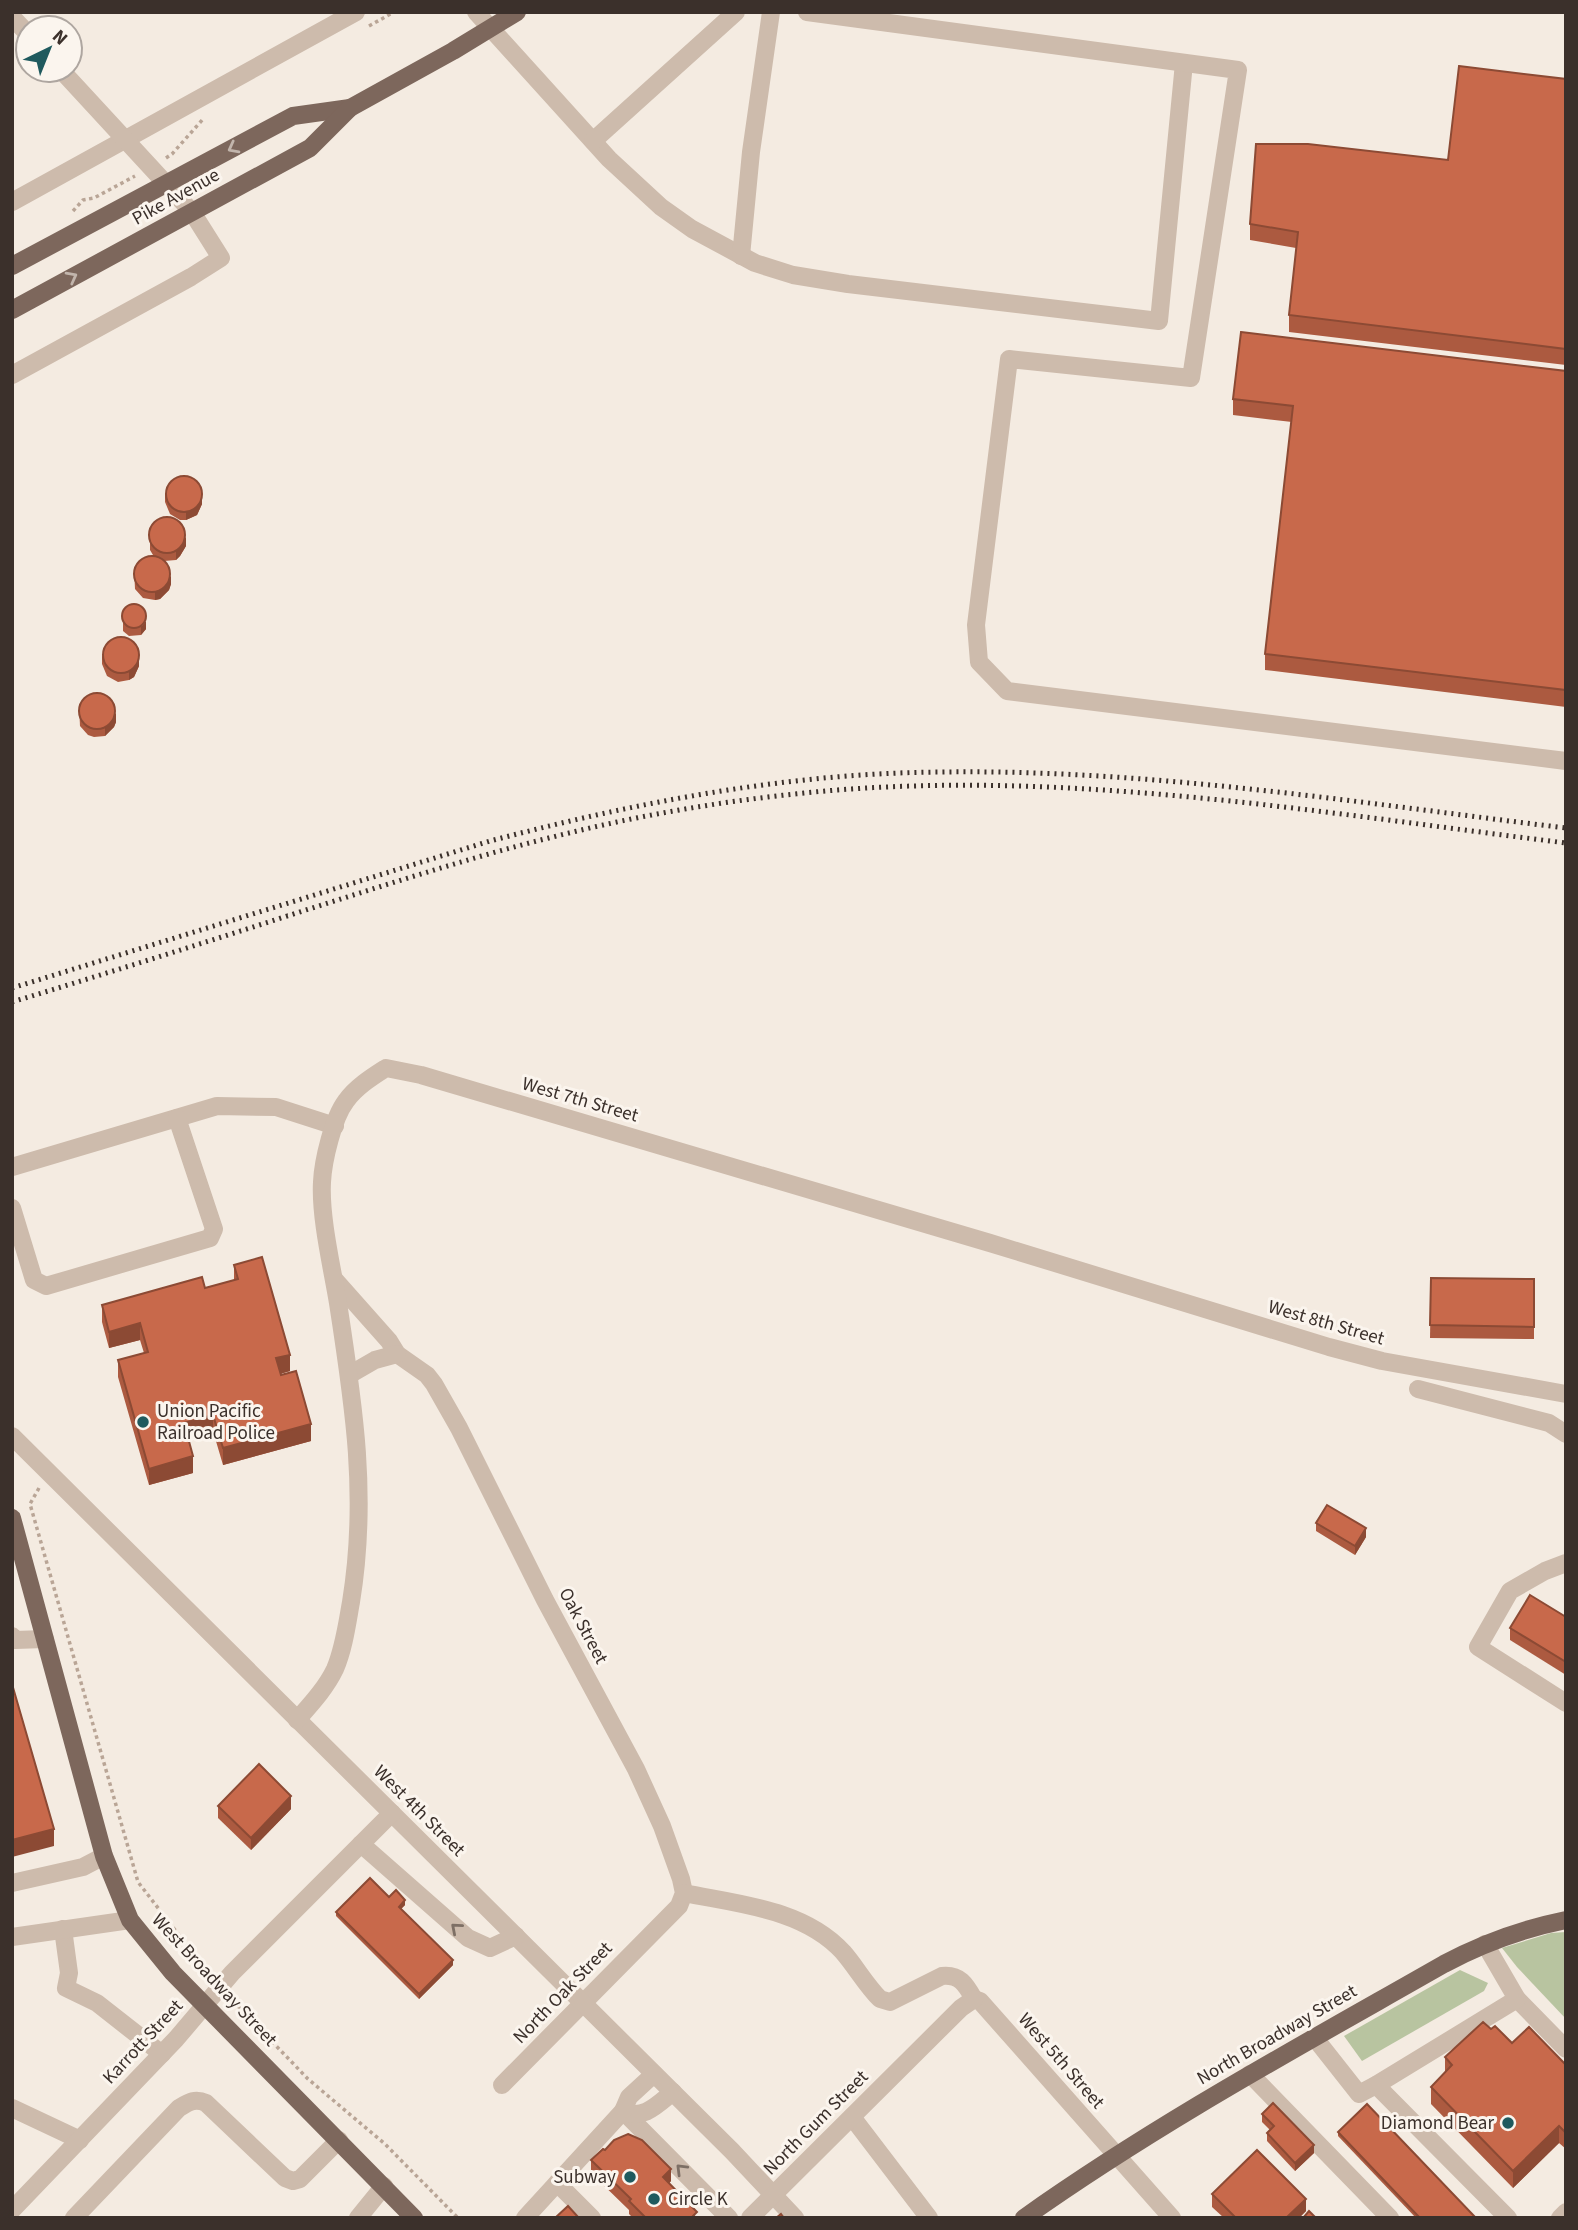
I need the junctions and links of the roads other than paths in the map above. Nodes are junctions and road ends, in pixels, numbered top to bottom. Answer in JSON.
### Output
{"nodes":[{"id":1,"x":356,"y":12,"type":"edge"},
{"id":2,"x":476,"y":12,"type":"edge"},
{"id":3,"x":517,"y":12,"type":"edge"},
{"id":4,"x":736,"y":12,"type":"edge"},
{"id":5,"x":771,"y":12,"type":"edge"},
{"id":6,"x":807,"y":12,"type":"edge"},
{"id":7,"x":490,"y":29,"type":"junction"},
{"id":8,"x":1184,"y":63,"type":"junction"},
{"id":9,"x":74,"y":84,"type":"edge"},
{"id":10,"x":350,"y":108,"type":"junction"},
{"id":11,"x":125,"y":140,"type":"junction"},
{"id":12,"x":593,"y":141,"type":"junction"},
{"id":13,"x":166,"y":183,"type":"junction"},
{"id":14,"x":12,"y":202,"type":"edge"},
{"id":15,"x":192,"y":212,"type":"junction"},
{"id":16,"x":741,"y":256,"type":"junction"},
{"id":17,"x":12,"y":266,"type":"edge"},
{"id":18,"x":12,"y":310,"type":"edge"},
{"id":19,"x":12,"y":374,"type":"edge"},
{"id":20,"x":1566,"y":761,"type":"edge"},
{"id":21,"x":177,"y":1118,"type":"junction"},
{"id":22,"x":335,"y":1126,"type":"junction"},
{"id":23,"x":12,"y":1167,"type":"edge"},
{"id":24,"x":12,"y":1208,"type":"edge"},
{"id":25,"x":1080,"y":1271,"type":"joint"},
{"id":26,"x":334,"y":1279,"type":"junction"},
{"id":27,"x":397,"y":1354,"type":"junction"},
{"id":28,"x":349,"y":1375,"type":"junction"},
{"id":29,"x":1418,"y":1388,"type":"dead end"},
{"id":30,"x":1566,"y":1394,"type":"edge"},
{"id":31,"x":1566,"y":1434,"type":"edge"},
{"id":32,"x":12,"y":1436,"type":"edge"},
{"id":33,"x":12,"y":1518,"type":"edge"},
{"id":34,"x":1566,"y":1563,"type":"edge"},
{"id":35,"x":12,"y":1636,"type":"edge"},
{"id":36,"x":45,"y":1639,"type":"junction"},
{"id":37,"x":1566,"y":1703,"type":"edge"},
{"id":38,"x":297,"y":1720,"type":"junction"},
{"id":39,"x":391,"y":1813,"type":"junction"},
{"id":40,"x":361,"y":1844,"type":"junction"},
{"id":41,"x":104,"y":1856,"type":"junction"},
{"id":42,"x":12,"y":1883,"type":"edge"},
{"id":43,"x":684,"y":1893,"type":"junction"},
{"id":44,"x":130,"y":1920,"type":"junction"},
{"id":45,"x":1566,"y":1920,"type":"edge"},
{"id":46,"x":63,"y":1929,"type":"junction"},
{"id":47,"x":516,"y":1936,"type":"junction"},
{"id":48,"x":12,"y":1937,"type":"edge"},
{"id":49,"x":1485,"y":1944,"type":"junction"},
{"id":50,"x":1517,"y":1998,"type":"junction"},
{"id":51,"x":974,"y":1999,"type":"junction"},
{"id":52,"x":583,"y":2003,"type":"junction"},
{"id":53,"x":206,"y":2004,"type":"junction"},
{"id":54,"x":1314,"y":2037,"type":"junction"},
{"id":55,"x":1566,"y":2049,"type":"edge"},
{"id":56,"x":162,"y":2054,"type":"junction"},
{"id":57,"x":654,"y":2074,"type":"junction"},
{"id":58,"x":1250,"y":2074,"type":"junction"},
{"id":59,"x":502,"y":2085,"type":"dead end"},
{"id":60,"x":1376,"y":2085,"type":"junction"},
{"id":61,"x":673,"y":2092,"type":"junction"},
{"id":62,"x":12,"y":2108,"type":"edge"},
{"id":63,"x":623,"y":2111,"type":"junction"},
{"id":64,"x":852,"y":2117,"type":"junction"},
{"id":65,"x":79,"y":2140,"type":"junction"},
{"id":66,"x":339,"y":2140,"type":"junction"},
{"id":67,"x":1116,"y":2155,"type":"junction"},
{"id":68,"x":557,"y":2183,"type":"junction"},
{"id":69,"x":384,"y":2186,"type":"junction"},
{"id":70,"x":774,"y":2194,"type":"junction"},
{"id":71,"x":12,"y":2210,"type":"edge"},
{"id":72,"x":1566,"y":2212,"type":"edge"},
{"id":73,"x":74,"y":2218,"type":"edge"},
{"id":74,"x":358,"y":2218,"type":"edge"},
{"id":75,"x":414,"y":2218,"type":"edge"},
{"id":76,"x":525,"y":2218,"type":"edge"},
{"id":77,"x":592,"y":2218,"type":"edge"},
{"id":78,"x":729,"y":2218,"type":"edge"},
{"id":79,"x":750,"y":2218,"type":"edge"},
{"id":80,"x":795,"y":2218,"type":"edge"},
{"id":81,"x":929,"y":2218,"type":"edge"},
{"id":82,"x":1024,"y":2218,"type":"edge"},
{"id":83,"x":1172,"y":2218,"type":"edge"},
{"id":84,"x":1390,"y":2218,"type":"edge"},
{"id":85,"x":1508,"y":2218,"type":"edge"},
{"id":86,"x":1560,"y":2218,"type":"edge"}],
"edges":[{"from":1,"to":11,"type":"street"},
{"from":2,"to":7,"type":"street"},
{"from":3,"to":7,"type":"main road","name":"Pike Avenue"},
{"from":4,"to":12,"type":"street"},
{"from":5,"to":16,"type":"street"},
{"from":6,"to":8,"type":"street"},
{"from":7,"to":10,"type":"main road","name":"Pike Avenue"},
{"from":7,"to":12,"type":"street"},
{"from":8,"to":16,"type":"street"},
{"from":8,"to":20,"type":"street"},
{"from":9,"to":11,"type":"street"},
{"from":10,"to":13,"type":"main road","name":"Pike Avenue","one_way":true},
{"from":10,"to":15,"type":"main road","name":"Pike Avenue"},
{"from":11,"to":13,"type":"street"},
{"from":11,"to":14,"type":"street"},
{"from":12,"to":16,"type":"street"},
{"from":13,"to":15,"type":"street"},
{"from":13,"to":17,"type":"main road","name":"Pike Avenue"},
{"from":18,"to":15,"type":"main road","name":"Pike Avenue","one_way":true},
{"from":15,"to":19,"type":"street"},
{"from":21,"to":22,"type":"street"},
{"from":21,"to":23,"type":"street"},
{"from":21,"to":24,"type":"street"},
{"from":22,"to":25,"type":"street","name":"West 7th Street"},
{"from":22,"to":26,"type":"street","name":"West 7th Street"},
{"from":25,"to":30,"type":"street","name":"West 8th Street"},
{"from":26,"to":27,"type":"street","name":"Oak Street"},
{"from":26,"to":28,"type":"street","name":"West 7th Street"},
{"from":27,"to":28,"type":"street"},
{"from":27,"to":43,"type":"street","name":"Oak Street"},
{"from":28,"to":38,"type":"street"},
{"from":29,"to":31,"type":"street"},
{"from":32,"to":38,"type":"street","name":"West 4th Street"},
{"from":33,"to":36,"type":"main road","name":"West Broadway Street"},
{"from":34,"to":37,"type":"street"},
{"from":35,"to":36,"type":"street"},
{"from":36,"to":41,"type":"main road","name":"West Broadway Street"},
{"from":38,"to":39,"type":"street","name":"West 4th Street"},
{"from":39,"to":40,"type":"street","name":"Karrott Street"},
{"from":39,"to":47,"type":"street","name":"West 4th Street"},
{"from":47,"to":40,"type":"street","one_way":true},
{"from":40,"to":53,"type":"street","name":"Karrott Street"},
{"from":41,"to":42,"type":"street"},
{"from":41,"to":44,"type":"main road","name":"West Broadway Street"},
{"from":43,"to":51,"type":"street","name":"West 5th Street"},
{"from":43,"to":52,"type":"street","name":"North Oak Street"},
{"from":44,"to":46,"type":"street"},
{"from":44,"to":53,"type":"main road","name":"West Broadway Street"},
{"from":45,"to":49,"type":"main road","name":"North Broadway Street"},
{"from":46,"to":48,"type":"street"},
{"from":46,"to":56,"type":"street"},
{"from":47,"to":52,"type":"street","name":"West 4th Street"},
{"from":49,"to":50,"type":"street"},
{"from":49,"to":54,"type":"main road","name":"North Broadway Street"},
{"from":50,"to":55,"type":"street"},
{"from":50,"to":60,"type":"street"},
{"from":51,"to":64,"type":"street","name":"North Gum Street"},
{"from":51,"to":67,"type":"street","name":"West 5th Street"},
{"from":52,"to":57,"type":"street","name":"West 4th Street"},
{"from":52,"to":59,"type":"street","name":"North Oak Street"},
{"from":53,"to":56,"type":"street","name":"Karrott Street"},
{"from":53,"to":66,"type":"main road","name":"West Broadway Street"},
{"from":54,"to":58,"type":"main road","name":"North Broadway Street"},
{"from":54,"to":60,"type":"street"},
{"from":56,"to":65,"type":"street","name":"Karrott Street"},
{"from":57,"to":61,"type":"street","name":"West 4th Street"},
{"from":57,"to":63,"type":"street"},
{"from":58,"to":67,"type":"main road","name":"North Broadway Street"},
{"from":58,"to":84,"type":"street"},
{"from":60,"to":85,"type":"street"},
{"from":61,"to":63,"type":"street"},
{"from":61,"to":70,"type":"street","name":"West 4th Street"},
{"from":62,"to":65,"type":"street"},
{"from":63,"to":68,"type":"street"},
{"from":78,"to":63,"type":"street","one_way":true},
{"from":64,"to":70,"type":"street","name":"North Gum Street"},
{"from":64,"to":81,"type":"street"},
{"from":65,"to":71,"type":"street","name":"Karrott Street"},
{"from":66,"to":69,"type":"main road","name":"West Broadway Street"},
{"from":66,"to":73,"type":"street"},
{"from":67,"to":82,"type":"main road","name":"North Broadway Street"},
{"from":67,"to":83,"type":"street","name":"West 5th Street"},
{"from":68,"to":76,"type":"street"},
{"from":68,"to":77,"type":"street"},
{"from":69,"to":74,"type":"street"},
{"from":69,"to":75,"type":"main road","name":"West Broadway Street"},
{"from":70,"to":79,"type":"street","name":"North Gum Street"},
{"from":70,"to":80,"type":"street","name":"West 4th Street"},
{"from":72,"to":86,"type":"street"}]}
